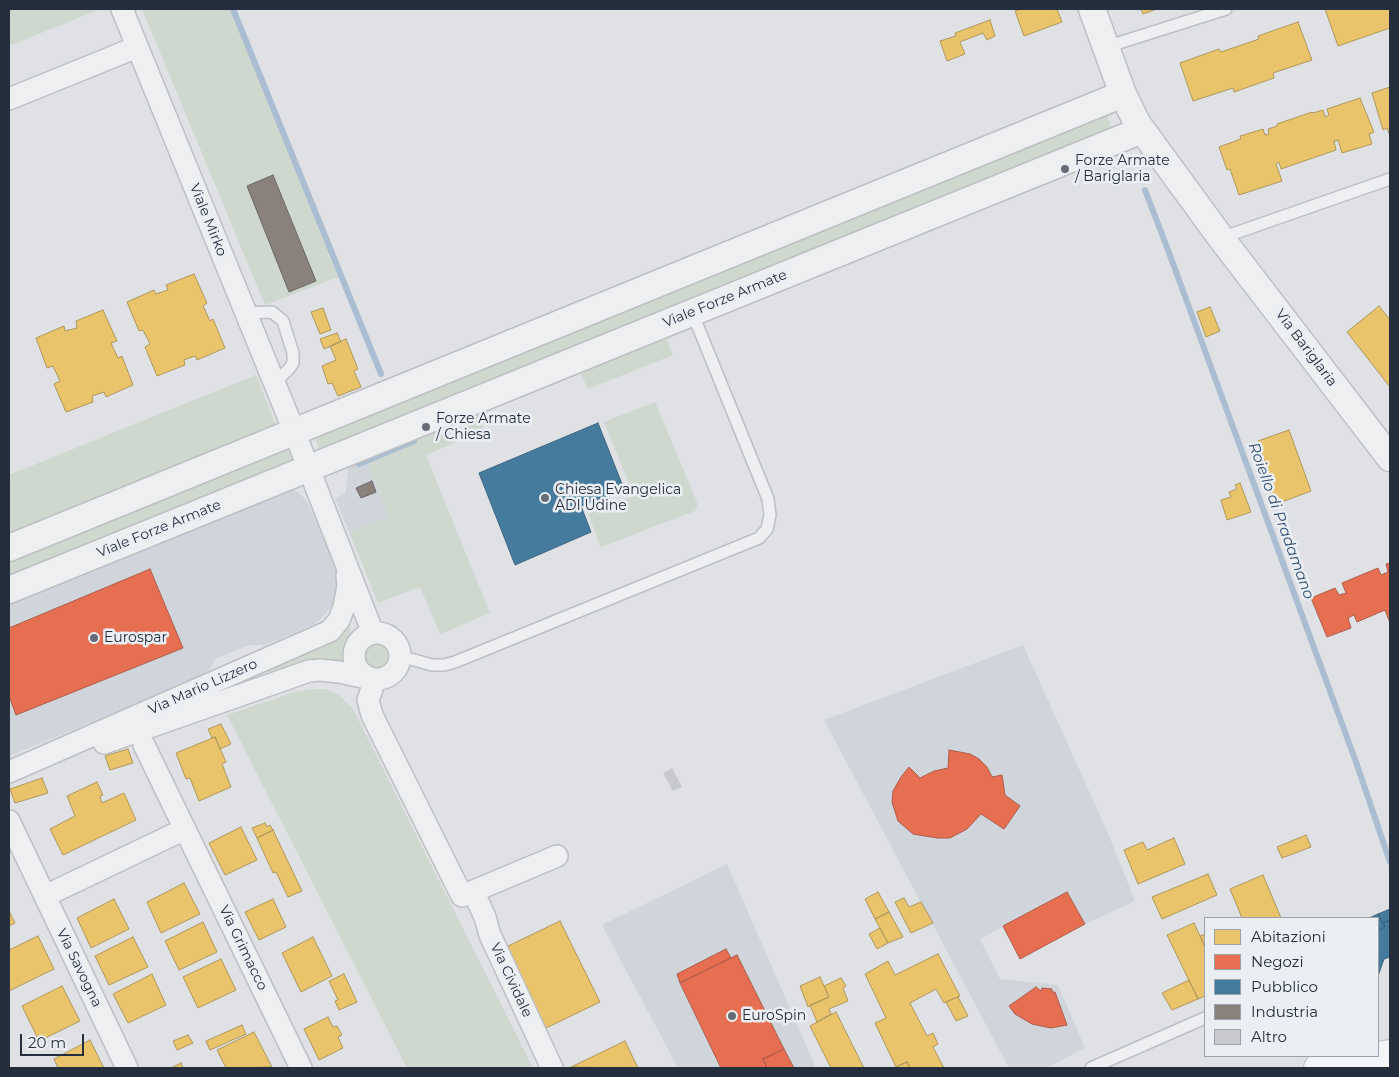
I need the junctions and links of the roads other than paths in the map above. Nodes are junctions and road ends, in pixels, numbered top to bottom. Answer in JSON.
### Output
{"nodes":[{"id":1,"x":122,"y":9,"type":"edge"},
{"id":2,"x":1092,"y":9,"type":"edge"},
{"id":3,"x":1226,"y":9,"type":"edge"},
{"id":4,"x":137,"y":47,"type":"junction"},
{"id":5,"x":1106,"y":47,"type":"junction"},
{"id":6,"x":1123,"y":94,"type":"junction"},
{"id":7,"x":9,"y":99,"type":"edge"},
{"id":8,"x":1142,"y":130,"type":"junction"},
{"id":9,"x":1390,"y":179,"type":"edge"},
{"id":10,"x":1221,"y":238,"type":"junction"},
{"id":11,"x":692,"y":312,"type":"junction"},
{"id":12,"x":246,"y":313,"type":"junction"},
{"id":13,"x":274,"y":383,"type":"junction"},
{"id":14,"x":294,"y":431,"type":"junction"},
{"id":15,"x":1390,"y":458,"type":"edge"},
{"id":16,"x":308,"y":468,"type":"junction"},
{"id":17,"x":9,"y":548,"type":"edge"},
{"id":18,"x":346,"y":563,"type":"junction"},
{"id":19,"x":9,"y":590,"type":"edge"},
{"id":20,"x":373,"y":633,"type":"junction"},
{"id":21,"x":400,"y":656,"type":"junction"},
{"id":22,"x":371,"y":679,"type":"junction"},
{"id":23,"x":144,"y":745,"type":"dead end"},
{"id":24,"x":9,"y":773,"type":"edge"},
{"id":25,"x":9,"y":821,"type":"edge"},
{"id":26,"x":185,"y":829,"type":"junction"},
{"id":27,"x":556,"y":856,"type":"dead end"},
{"id":28,"x":474,"y":891,"type":"junction"},
{"id":29,"x":44,"y":896,"type":"junction"},
{"id":30,"x":1204,"y":1018,"type":"edge"},
{"id":31,"x":1375,"y":1057,"type":"edge"},
{"id":32,"x":1109,"y":1065,"type":"edge"},
{"id":33,"x":127,"y":1068,"type":"edge"},
{"id":34,"x":301,"y":1068,"type":"edge"},
{"id":35,"x":552,"y":1068,"type":"edge"},
{"id":36,"x":1091,"y":1068,"type":"edge"},
{"id":37,"x":1318,"y":1068,"type":"edge"}],
"edges":[{"from":1,"to":4,"type":"street","name":"Viale Mirko"},
{"from":2,"to":5,"type":"street","name":"Via Bariglaria"},
{"from":3,"to":5,"type":"lane"},
{"from":4,"to":7,"type":"street"},
{"from":4,"to":12,"type":"street","name":"Viale Mirko"},
{"from":5,"to":6,"type":"street","name":"Via Bariglaria"},
{"from":6,"to":8,"type":"street","name":"Via Bariglaria"},
{"from":6,"to":14,"type":"street"},
{"from":8,"to":10,"type":"street","name":"Via Bariglaria"},
{"from":8,"to":11,"type":"street","name":"Viale Forze Armate"},
{"from":9,"to":10,"type":"lane"},
{"from":10,"to":15,"type":"street","name":"Via Bariglaria"},
{"from":11,"to":16,"type":"street","name":"Viale Forze Armate"},
{"from":11,"to":21,"type":"lane"},
{"from":12,"to":13,"type":"street","name":"Viale Mirko"},
{"from":12,"to":13,"type":"lane"},
{"from":13,"to":14,"type":"street","name":"Viale Mirko"},
{"from":14,"to":16,"type":"street"},
{"from":14,"to":17,"type":"street"},
{"from":16,"to":18,"type":"street","name":"Via Mario Lizzero"},
{"from":16,"to":19,"type":"street","name":"Viale Forze Armate"},
{"from":18,"to":20,"type":"street","name":"Via Mario Lizzero"},
{"from":18,"to":24,"type":"street","name":"Via Mario Lizzero"},
{"from":20,"to":21,"type":"street"},
{"from":20,"to":22,"type":"street"},
{"from":21,"to":22,"type":"street"},
{"from":22,"to":24,"type":"street","name":"Via Mario Lizzero"},
{"from":22,"to":28,"type":"street"},
{"from":23,"to":26,"type":"street","name":"Via Grimacco"},
{"from":25,"to":29,"type":"street","name":"Via Savogna"},
{"from":26,"to":29,"type":"street"},
{"from":26,"to":34,"type":"street","name":"Via Grimacco"},
{"from":27,"to":28,"type":"street"},
{"from":28,"to":35,"type":"street","name":"Via Cividale"},
{"from":29,"to":33,"type":"street","name":"Via Savogna"},
{"from":30,"to":32,"type":"lane"},
{"from":31,"to":37,"type":"main road"},
{"from":32,"to":36,"type":"lane"}]}
